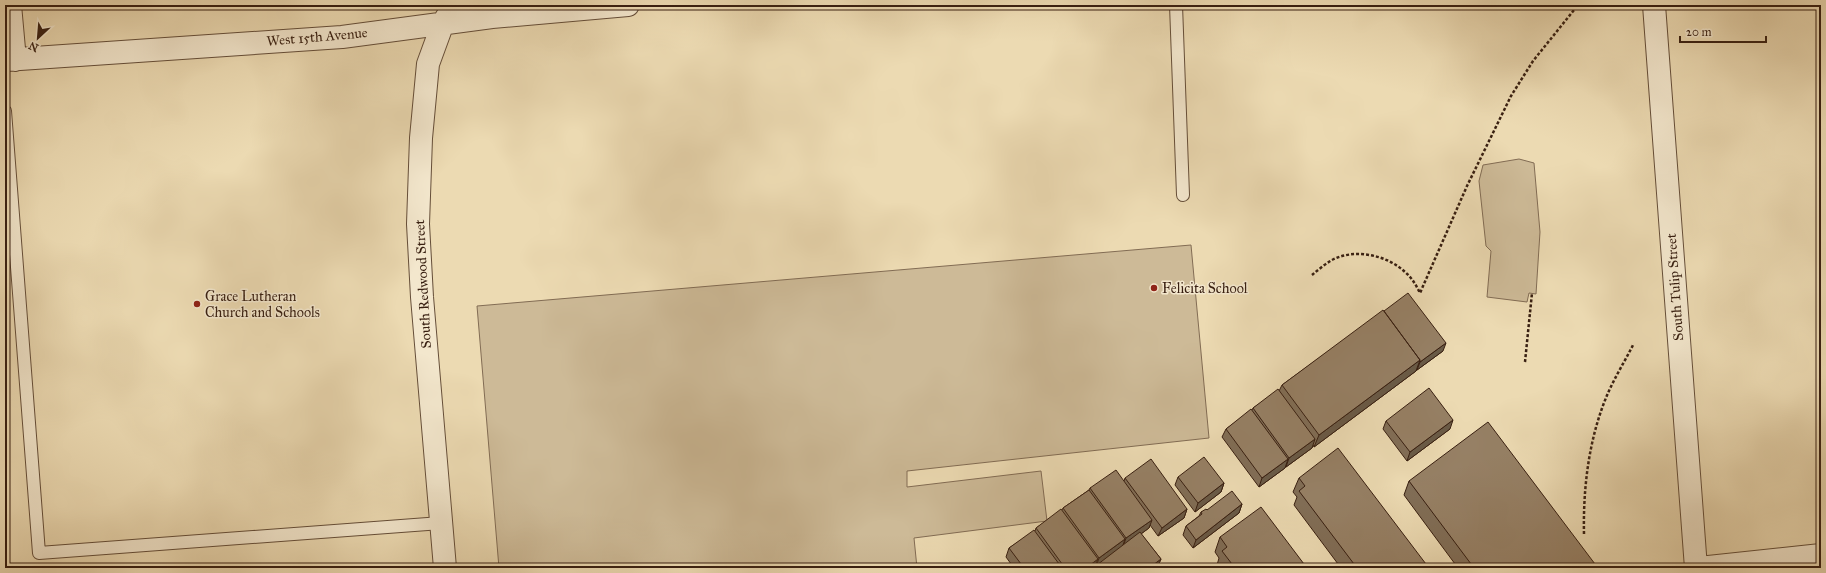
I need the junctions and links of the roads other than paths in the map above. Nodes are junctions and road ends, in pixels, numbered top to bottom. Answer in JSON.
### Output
{"nodes":[{"id":1,"x":10,"y":5,"type":"edge"},
{"id":2,"x":454,"y":5,"type":"edge"},
{"id":3,"x":628,"y":5,"type":"edge"},
{"id":4,"x":1176,"y":5,"type":"edge"},
{"id":5,"x":1654,"y":5,"type":"edge"},
{"id":6,"x":443,"y":23,"type":"junction"},
{"id":7,"x":10,"y":60,"type":"edge"},
{"id":8,"x":5,"y":111,"type":"edge"},
{"id":9,"x":1183,"y":195,"type":"dead end"},
{"id":10,"x":441,"y":524,"type":"junction"},
{"id":11,"x":1821,"y":555,"type":"edge"},
{"id":12,"x":445,"y":568,"type":"edge"},
{"id":13,"x":1697,"y":568,"type":"edge"}],
"edges":[{"from":1,"to":7,"type":"street"},
{"from":2,"to":6,"type":"street","name":"South Redwood Street"},
{"from":3,"to":6,"type":"street","name":"West 15th Avenue"},
{"from":4,"to":9,"type":"lane"},
{"from":5,"to":13,"type":"street","name":"South Tulip Street"},
{"from":6,"to":7,"type":"street","name":"West 15th Avenue"},
{"from":6,"to":10,"type":"street","name":"South Redwood Street"},
{"from":8,"to":10,"type":"lane"},
{"from":10,"to":12,"type":"street","name":"South Redwood Street"},
{"from":11,"to":13,"type":"street"}]}
